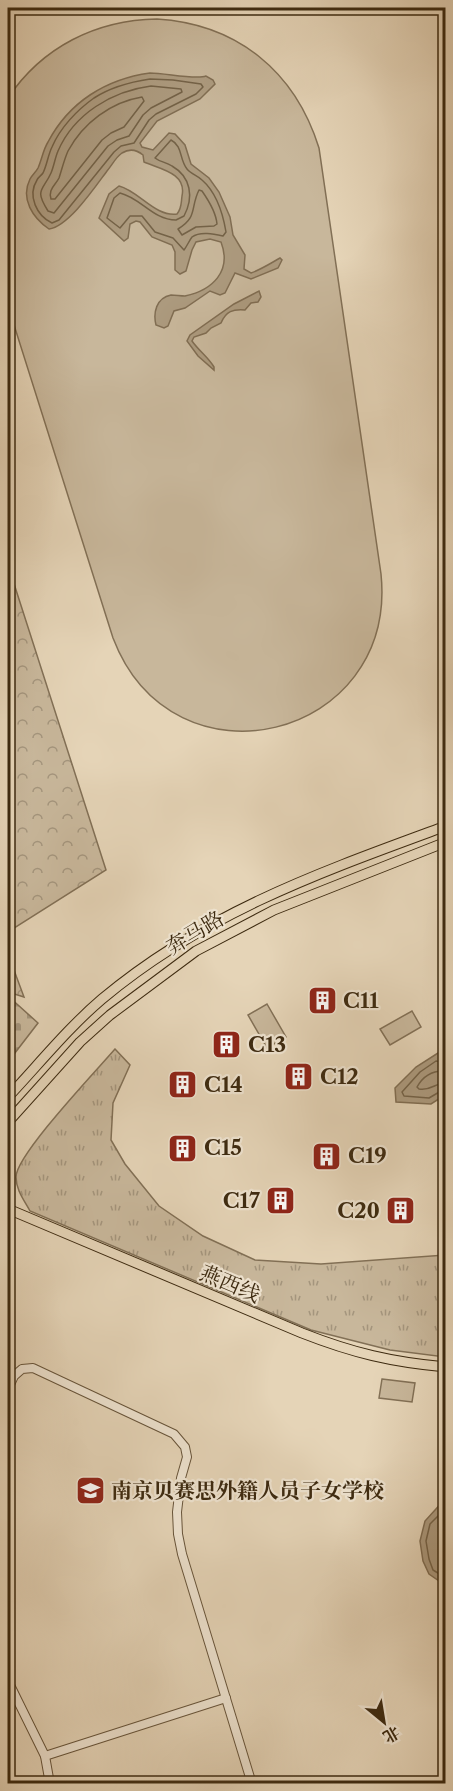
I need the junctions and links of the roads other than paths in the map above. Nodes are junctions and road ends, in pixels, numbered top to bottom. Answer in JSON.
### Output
{"nodes":[{"id":1,"x":446,"y":826,"type":"edge"},
{"id":2,"x":446,"y":842,"type":"edge"},
{"id":3,"x":8,"y":1097,"type":"edge"},
{"id":4,"x":8,"y":1122,"type":"edge"},
{"id":5,"x":8,"y":1209,"type":"edge"},
{"id":6,"x":446,"y":1367,"type":"edge"},
{"id":7,"x":8,"y":1389,"type":"edge"},
{"id":8,"x":8,"y":1681,"type":"edge"},
{"id":9,"x":226,"y":1698,"type":"junction"},
{"id":10,"x":45,"y":1756,"type":"junction"},
{"id":11,"x":50,"y":1784,"type":"edge"},
{"id":12,"x":252,"y":1784,"type":"edge"}],
"edges":[{"from":1,"to":3,"type":"main road","name":"奔马路"},
{"from":2,"to":4,"type":"main road","name":"奔马路"},
{"from":5,"to":6,"type":"main road","name":"燕西线"},
{"from":7,"to":9,"type":"street"},
{"from":8,"to":10,"type":"street"},
{"from":9,"to":10,"type":"street"},
{"from":9,"to":12,"type":"street"},
{"from":10,"to":11,"type":"street"}]}
